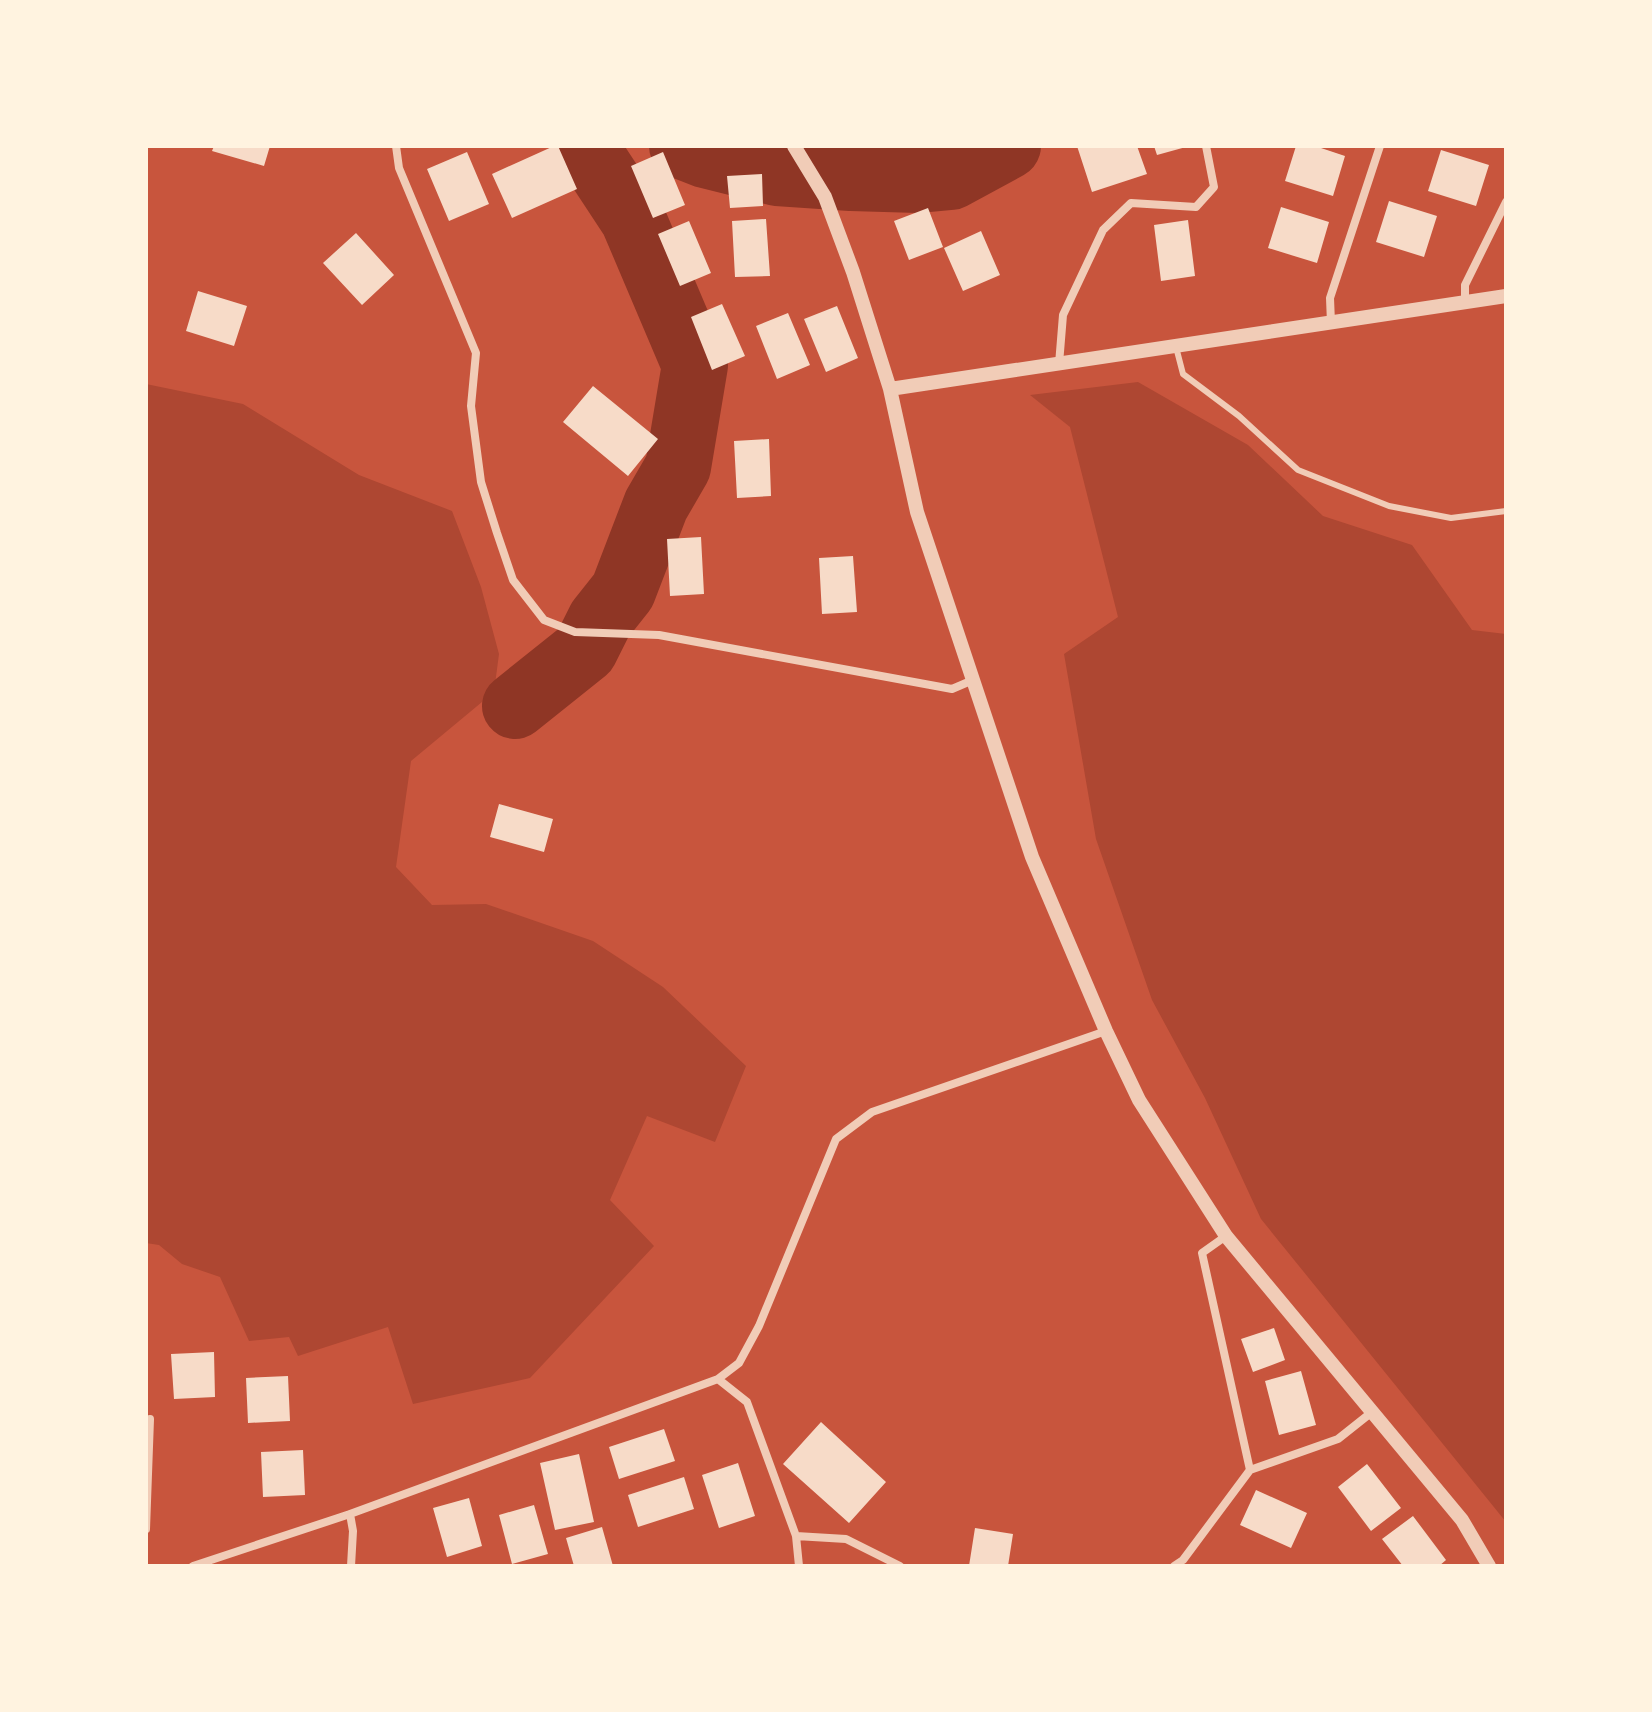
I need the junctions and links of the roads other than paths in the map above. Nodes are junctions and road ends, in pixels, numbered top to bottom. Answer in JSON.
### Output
{"nodes":[{"id":1,"x":396,"y":146,"type":"edge"},
{"id":2,"x":794,"y":146,"type":"edge"},
{"id":3,"x":1206,"y":146,"type":"edge"},
{"id":4,"x":1380,"y":146,"type":"edge"},
{"id":5,"x":1506,"y":202,"type":"edge"},
{"id":6,"x":1506,"y":296,"type":"edge"},
{"id":7,"x":1465,"y":303,"type":"junction"},
{"id":8,"x":1331,"y":323,"type":"junction"},
{"id":9,"x":1176,"y":347,"type":"junction"},
{"id":10,"x":1059,"y":364,"type":"junction"},
{"id":11,"x":890,"y":389,"type":"junction"},
{"id":12,"x":1506,"y":511,"type":"edge"},
{"id":13,"x":973,"y":680,"type":"junction"},
{"id":14,"x":1106,"y":1031,"type":"junction"},
{"id":15,"x":1226,"y":1236,"type":"junction"},
{"id":16,"x":718,"y":1379,"type":"junction"},
{"id":17,"x":1372,"y":1412,"type":"junction"},
{"id":18,"x":150,"y":1419,"type":"dead end"},
{"id":19,"x":1250,"y":1470,"type":"junction"},
{"id":20,"x":350,"y":1514,"type":"junction"},
{"id":21,"x":146,"y":1529,"type":"edge"},
{"id":22,"x":796,"y":1536,"type":"junction"},
{"id":23,"x":193,"y":1566,"type":"edge"},
{"id":24,"x":351,"y":1566,"type":"edge"},
{"id":25,"x":799,"y":1566,"type":"edge"},
{"id":26,"x":900,"y":1566,"type":"edge"},
{"id":27,"x":1174,"y":1566,"type":"edge"},
{"id":28,"x":1489,"y":1566,"type":"edge"}],
"edges":[{"from":1,"to":13,"type":"street"},
{"from":2,"to":11,"type":"street"},
{"from":3,"to":10,"type":"street"},
{"from":4,"to":8,"type":"street"},
{"from":5,"to":7,"type":"street"},
{"from":6,"to":7,"type":"street"},
{"from":7,"to":8,"type":"street"},
{"from":8,"to":9,"type":"street"},
{"from":9,"to":10,"type":"street"},
{"from":9,"to":12,"type":"lane"},
{"from":10,"to":11,"type":"street"},
{"from":11,"to":13,"type":"street"},
{"from":13,"to":14,"type":"street"},
{"from":14,"to":15,"type":"street"},
{"from":14,"to":16,"type":"street"},
{"from":15,"to":17,"type":"street"},
{"from":15,"to":19,"type":"street"},
{"from":16,"to":20,"type":"street"},
{"from":16,"to":22,"type":"street"},
{"from":17,"to":19,"type":"street"},
{"from":17,"to":28,"type":"street"},
{"from":18,"to":21,"type":"street"},
{"from":19,"to":27,"type":"street"},
{"from":20,"to":23,"type":"street"},
{"from":20,"to":24,"type":"street"},
{"from":22,"to":25,"type":"street"},
{"from":22,"to":26,"type":"street"}]}
